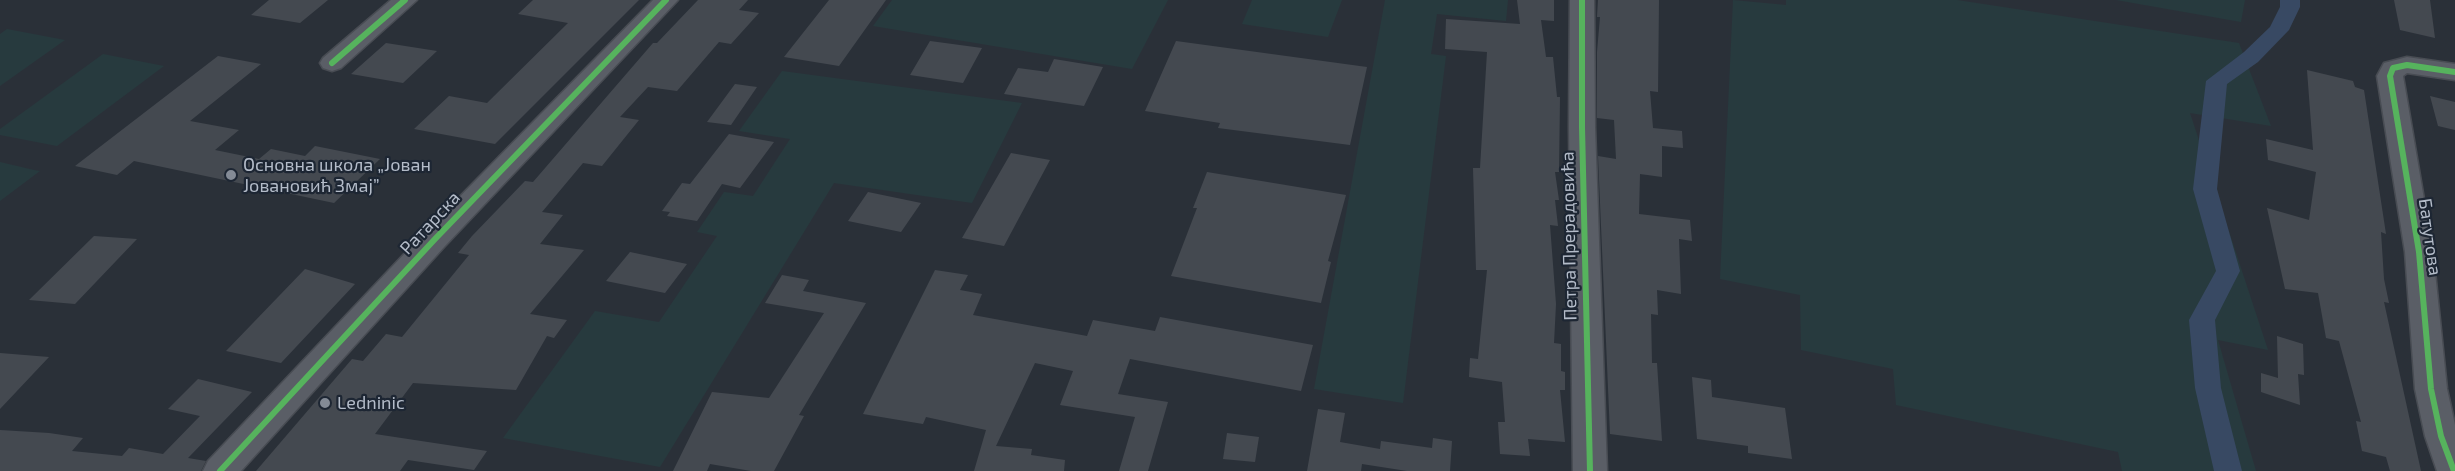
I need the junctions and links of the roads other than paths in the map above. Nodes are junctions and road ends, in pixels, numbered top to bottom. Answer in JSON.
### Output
{"nodes":[{"id":1,"x":405,"y":0,"type":"edge"},
{"id":2,"x":666,"y":0,"type":"edge"},
{"id":3,"x":1582,"y":0,"type":"edge"},
{"id":4,"x":332,"y":63,"type":"dead end"},
{"id":5,"x":2455,"y":72,"type":"edge"},
{"id":6,"x":220,"y":471,"type":"edge"},
{"id":7,"x":1590,"y":471,"type":"edge"},
{"id":8,"x":2454,"y":471,"type":"edge"}],
"edges":[{"from":1,"to":4,"type":"street"},
{"from":2,"to":6,"type":"street","name":"Ратарска"},
{"from":3,"to":7,"type":"street","name":"Петра Прерадовића"},
{"from":5,"to":8,"type":"street","name":"Батутова"}]}
